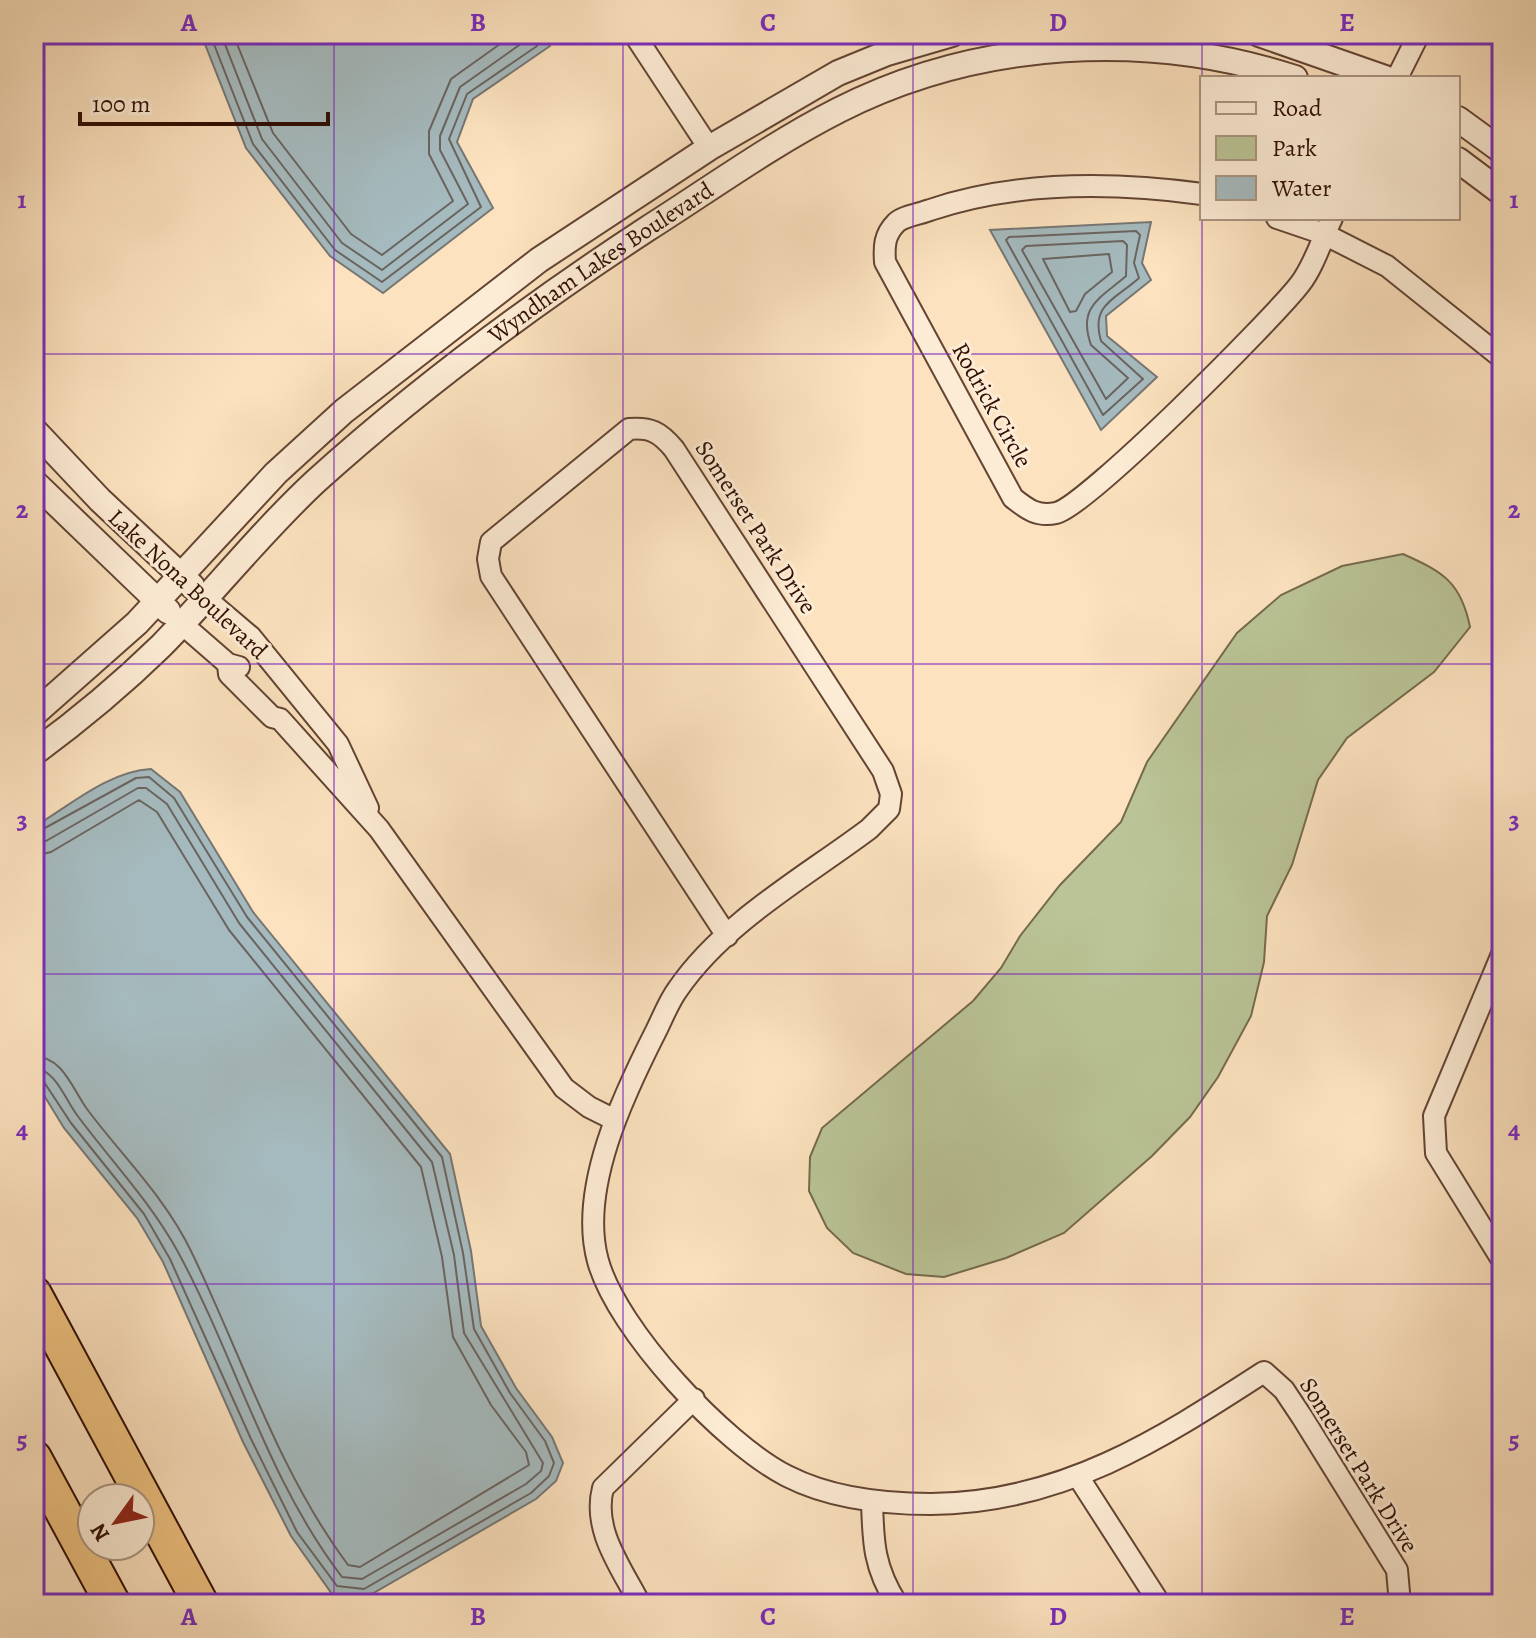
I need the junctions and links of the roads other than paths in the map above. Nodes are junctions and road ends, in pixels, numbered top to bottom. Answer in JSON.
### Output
{"nodes":[{"id":1,"x":634,"y":34,"type":"edge"},
{"id":2,"x":952,"y":34,"type":"edge"},
{"id":3,"x":1259,"y":34,"type":"edge"},
{"id":4,"x":1419,"y":34,"type":"edge"},
{"id":5,"x":1288,"y":76,"type":"edge"},
{"id":6,"x":1379,"y":76,"type":"edge"},
{"id":7,"x":1398,"y":76,"type":"edge"},
{"id":8,"x":1460,"y":120,"type":"edge"},
{"id":9,"x":709,"y":148,"type":"junction"},
{"id":10,"x":1502,"y":151,"type":"edge"},
{"id":11,"x":1460,"y":162,"type":"edge"},
{"id":12,"x":1502,"y":193,"type":"edge"},
{"id":13,"x":1200,"y":194,"type":"edge"},
{"id":14,"x":1290,"y":220,"type":"edge"},
{"id":15,"x":1328,"y":226,"type":"edge"},
{"id":16,"x":1502,"y":358,"type":"edge"},
{"id":17,"x":34,"y":430,"type":"edge"},
{"id":18,"x":34,"y":482,"type":"edge"},
{"id":19,"x":181,"y":577,"type":"junction"},
{"id":20,"x":205,"y":598,"type":"junction"},
{"id":21,"x":158,"y":602,"type":"junction"},
{"id":22,"x":182,"y":624,"type":"junction"},
{"id":23,"x":288,"y":683,"type":"junction"},
{"id":24,"x":265,"y":703,"type":"junction"},
{"id":25,"x":34,"y":714,"type":"edge"},
{"id":26,"x":34,"y":753,"type":"edge"},
{"id":27,"x":379,"y":829,"type":"junction"},
{"id":28,"x":727,"y":936,"type":"junction"},
{"id":29,"x":1502,"y":954,"type":"edge"},
{"id":30,"x":615,"y":1120,"type":"junction"},
{"id":31,"x":1502,"y":1260,"type":"edge"},
{"id":32,"x":34,"y":1294,"type":"edge"},
{"id":33,"x":694,"y":1399,"type":"junction"},
{"id":34,"x":34,"y":1458,"type":"edge"},
{"id":35,"x":1079,"y":1478,"type":"junction"},
{"id":36,"x":872,"y":1501,"type":"junction"},
{"id":37,"x":113,"y":1604,"type":"edge"},
{"id":38,"x":201,"y":1604,"type":"edge"},
{"id":39,"x":640,"y":1604,"type":"edge"},
{"id":40,"x":897,"y":1604,"type":"edge"},
{"id":41,"x":1160,"y":1604,"type":"edge"},
{"id":42,"x":1400,"y":1604,"type":"edge"}],
"edges":[{"from":1,"to":9,"type":"street"},
{"from":2,"to":9,"type":"street","name":"Wyndham Lakes Boulevard"},
{"from":3,"to":6,"type":"street"},
{"from":4,"to":7,"type":"street"},
{"from":5,"to":20,"type":"street","name":"Wyndham Lakes Boulevard"},
{"from":8,"to":10,"type":"street"},
{"from":9,"to":19,"type":"street","name":"Wyndham Lakes Boulevard"},
{"from":11,"to":12,"type":"street"},
{"from":13,"to":15,"type":"street","name":"Rodrick Circle"},
{"from":14,"to":15,"type":"street"},
{"from":15,"to":16,"type":"street"},
{"from":17,"to":19,"type":"street","name":"Lake Nona Boulevard"},
{"from":18,"to":21,"type":"street","name":"Lake Nona Boulevard"},
{"from":19,"to":20,"type":"street","name":"Lake Nona Boulevard"},
{"from":19,"to":21,"type":"street","name":"Wyndham Lakes Boulevard"},
{"from":20,"to":22,"type":"street","name":"Wyndham Lakes Boulevard"},
{"from":20,"to":23,"type":"street","name":"Lake Nona Boulevard"},
{"from":21,"to":22,"type":"street","name":"Lake Nona Boulevard"},
{"from":21,"to":25,"type":"street","name":"Wyndham Lakes Boulevard"},
{"from":22,"to":24,"type":"street","name":"Lake Nona Boulevard"},
{"from":22,"to":26,"type":"street","name":"Wyndham Lakes Boulevard"},
{"from":23,"to":24,"type":"street"},
{"from":23,"to":27,"type":"street","name":"Lake Nona Boulevard"},
{"from":24,"to":27,"type":"street","name":"Lake Nona Boulevard"},
{"from":27,"to":30,"type":"street","name":"Lake Nona Boulevard"},
{"from":28,"to":28,"type":"street","name":"Somerset Park Drive"},
{"from":28,"to":30,"type":"street","name":"Somerset Park Drive"},
{"from":29,"to":31,"type":"street"},
{"from":30,"to":33,"type":"street","name":"Somerset Park Drive"},
{"from":32,"to":38,"type":"highway"},
{"from":33,"to":36,"type":"street","name":"Somerset Park Drive"},
{"from":33,"to":39,"type":"street"},
{"from":34,"to":37,"type":"highway"},
{"from":35,"to":36,"type":"street","name":"Somerset Park Drive"},
{"from":35,"to":41,"type":"street"},
{"from":35,"to":42,"type":"street","name":"Somerset Park Drive"},
{"from":36,"to":40,"type":"street"}]}
